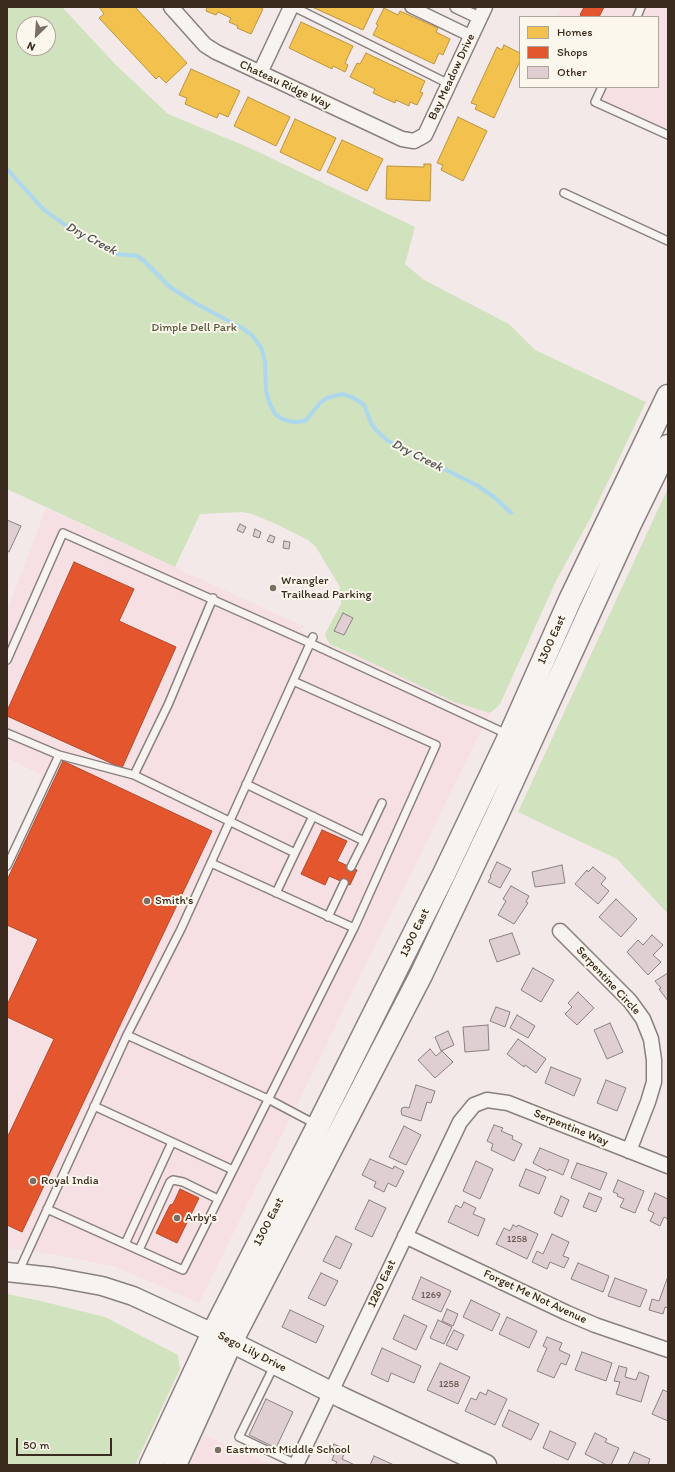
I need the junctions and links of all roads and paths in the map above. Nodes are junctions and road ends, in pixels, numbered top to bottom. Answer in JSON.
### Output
{"nodes":[{"id":1,"x":171,"y":7,"type":"edge"},
{"id":2,"x":292,"y":7,"type":"edge"},
{"id":3,"x":411,"y":7,"type":"edge"},
{"id":4,"x":456,"y":7,"type":"edge"},
{"id":5,"x":641,"y":7,"type":"edge"},
{"id":6,"x":482,"y":13,"type":"edge"},
{"id":7,"x":636,"y":16,"type":"edge"},
{"id":8,"x":471,"y":36,"type":"junction"},
{"id":9,"x":260,"y":73,"type":"junction"},
{"id":10,"x":449,"y":84,"type":"junction"},
{"id":11,"x":602,"y":88,"type":"edge"},
{"id":12,"x":668,"y":135,"type":"edge"},
{"id":13,"x":414,"y":141,"type":"joint"},
{"id":14,"x":564,"y":193,"type":"dead end"},
{"id":15,"x":668,"y":241,"type":"edge"},
{"id":16,"x":668,"y":396,"type":"edge"},
{"id":17,"x":668,"y":446,"type":"edge"},
{"id":18,"x":213,"y":598,"type":"junction"},
{"id":19,"x":312,"y":640,"type":"junction"},
{"id":20,"x":7,"y":660,"type":"edge"},
{"id":21,"x":293,"y":681,"type":"junction"},
{"id":22,"x":7,"y":733,"type":"edge"},
{"id":23,"x":520,"y":739,"type":"junction"},
{"id":24,"x":59,"y":755,"type":"junction"},
{"id":25,"x":134,"y":775,"type":"junction"},
{"id":26,"x":246,"y":784,"type":"junction"},
{"id":27,"x":382,"y":803,"type":"dead end"},
{"id":28,"x":313,"y":816,"type":"junction"},
{"id":29,"x":230,"y":822,"type":"junction"},
{"id":30,"x":364,"y":841,"type":"junction"},
{"id":31,"x":295,"y":853,"type":"junction"},
{"id":32,"x":211,"y":863,"type":"junction"},
{"id":33,"x":7,"y":866,"type":"edge"},
{"id":34,"x":351,"y":867,"type":"dead end"},
{"id":35,"x":344,"y":883,"type":"dead end"},
{"id":36,"x":276,"y":893,"type":"junction"},
{"id":37,"x":328,"y":917,"type":"junction"},
{"id":38,"x":354,"y":928,"type":"junction"},
{"id":39,"x":560,"y":931,"type":"dead end"},
{"id":40,"x":127,"y":1035,"type":"junction"},
{"id":41,"x":268,"y":1099,"type":"junction"},
{"id":42,"x":474,"y":1105,"type":"joint"},
{"id":43,"x":94,"y":1106,"type":"junction"},
{"id":44,"x":318,"y":1126,"type":"junction"},
{"id":45,"x":172,"y":1142,"type":"junction"},
{"id":46,"x":629,"y":1151,"type":"junction"},
{"id":47,"x":668,"y":1166,"type":"edge"},
{"id":48,"x":233,"y":1170,"type":"junction"},
{"id":49,"x":218,"y":1199,"type":"junction"},
{"id":50,"x":301,"y":1207,"type":"junction"},
{"id":51,"x":47,"y":1209,"type":"junction"},
{"id":52,"x":405,"y":1236,"type":"junction"},
{"id":53,"x":125,"y":1244,"type":"junction"},
{"id":54,"x":139,"y":1250,"type":"junction"},
{"id":55,"x":12,"y":1273,"type":"edge"},
{"id":56,"x":222,"y":1338,"type":"junction"},
{"id":57,"x":668,"y":1350,"type":"edge"},
{"id":58,"x":275,"y":1364,"type":"junction"},
{"id":59,"x":331,"y":1392,"type":"junction"},
{"id":60,"x":296,"y":1464,"type":"edge"},
{"id":61,"x":151,"y":1465,"type":"edge"},
{"id":62,"x":175,"y":1465,"type":"edge"},
{"id":63,"x":486,"y":1465,"type":"edge"}],
"edges":[{"from":1,"to":9,"type":"street","name":"Chateau Ridge Way"},
{"from":2,"to":9,"type":"street"},
{"from":2,"to":10,"type":"lane"},
{"from":3,"to":8,"type":"street"},
{"from":4,"to":6,"type":"street"},
{"from":5,"to":7,"type":"lane"},
{"from":6,"to":8,"type":"street","name":"Bay Meadow Drive"},
{"from":8,"to":10,"type":"street","name":"Bay Meadow Drive"},
{"from":9,"to":13,"type":"street","name":"Chateau Ridge Way"},
{"from":10,"to":13,"type":"street","name":"Bay Meadow Drive"},
{"from":11,"to":12,"type":"lane"},
{"from":14,"to":15,"type":"lane"},
{"from":16,"to":23,"type":"main road","name":"1300 East"},
{"from":17,"to":23,"type":"main road","name":"1300 East"},
{"from":18,"to":19,"type":"lane"},
{"from":18,"to":20,"type":"lane"},
{"from":18,"to":25,"type":"lane"},
{"from":19,"to":21,"type":"lane"},
{"from":19,"to":23,"type":"lane"},
{"from":21,"to":26,"type":"lane"},
{"from":21,"to":38,"type":"lane"},
{"from":22,"to":24,"type":"lane"},
{"from":23,"to":44,"type":"main road","name":"1300 East"},
{"from":23,"to":50,"type":"main road","name":"1300 East"},
{"from":24,"to":25,"type":"lane"},
{"from":24,"to":33,"type":"lane"},
{"from":25,"to":29,"type":"lane"},
{"from":26,"to":28,"type":"lane"},
{"from":26,"to":29,"type":"lane"},
{"from":27,"to":30,"type":"lane"},
{"from":28,"to":30,"type":"lane"},
{"from":28,"to":31,"type":"lane"},
{"from":29,"to":31,"type":"lane"},
{"from":29,"to":32,"type":"lane"},
{"from":30,"to":34,"type":"lane"},
{"from":31,"to":36,"type":"lane"},
{"from":32,"to":36,"type":"lane"},
{"from":32,"to":40,"type":"lane"},
{"from":35,"to":37,"type":"lane"},
{"from":36,"to":37,"type":"lane"},
{"from":37,"to":38,"type":"lane"},
{"from":38,"to":41,"type":"lane"},
{"from":39,"to":46,"type":"street","name":"Serpentine Circle"},
{"from":40,"to":41,"type":"lane"},
{"from":40,"to":43,"type":"lane"},
{"from":41,"to":44,"type":"lane"},
{"from":41,"to":48,"type":"lane"},
{"from":42,"to":46,"type":"street","name":"Serpentine Way"},
{"from":42,"to":52,"type":"street","name":"1280 East"},
{"from":43,"to":45,"type":"lane"},
{"from":43,"to":51,"type":"lane"},
{"from":44,"to":50,"type":"main road"},
{"from":44,"to":56,"type":"main road","name":"1300 East"},
{"from":45,"to":48,"type":"lane"},
{"from":45,"to":53,"type":"lane"},
{"from":46,"to":47,"type":"street","name":"Serpentine Way"},
{"from":48,"to":49,"type":"lane"},
{"from":49,"to":54,"type":"lane"},
{"from":49,"to":54,"type":"lane"},
{"from":50,"to":56,"type":"main road","name":"1300 East"},
{"from":51,"to":53,"type":"lane"},
{"from":51,"to":55,"type":"lane"},
{"from":52,"to":57,"type":"street","name":"Forget Me Not Avenue"},
{"from":52,"to":59,"type":"street","name":"1280 East"},
{"from":53,"to":54,"type":"lane"},
{"from":55,"to":56,"type":"street","name":"Sego Lily Drive"},
{"from":56,"to":58,"type":"main road","name":"Sego Lily Drive"},
{"from":56,"to":61,"type":"main road","name":"1300 East"},
{"from":56,"to":62,"type":"main road","name":"1300 East"},
{"from":58,"to":59,"type":"main road","name":"Sego Lily Drive"},
{"from":58,"to":60,"type":"lane"},
{"from":59,"to":60,"type":"street","name":"1280 East"},
{"from":59,"to":63,"type":"main road","name":"Sego Lily Drive"}]}
